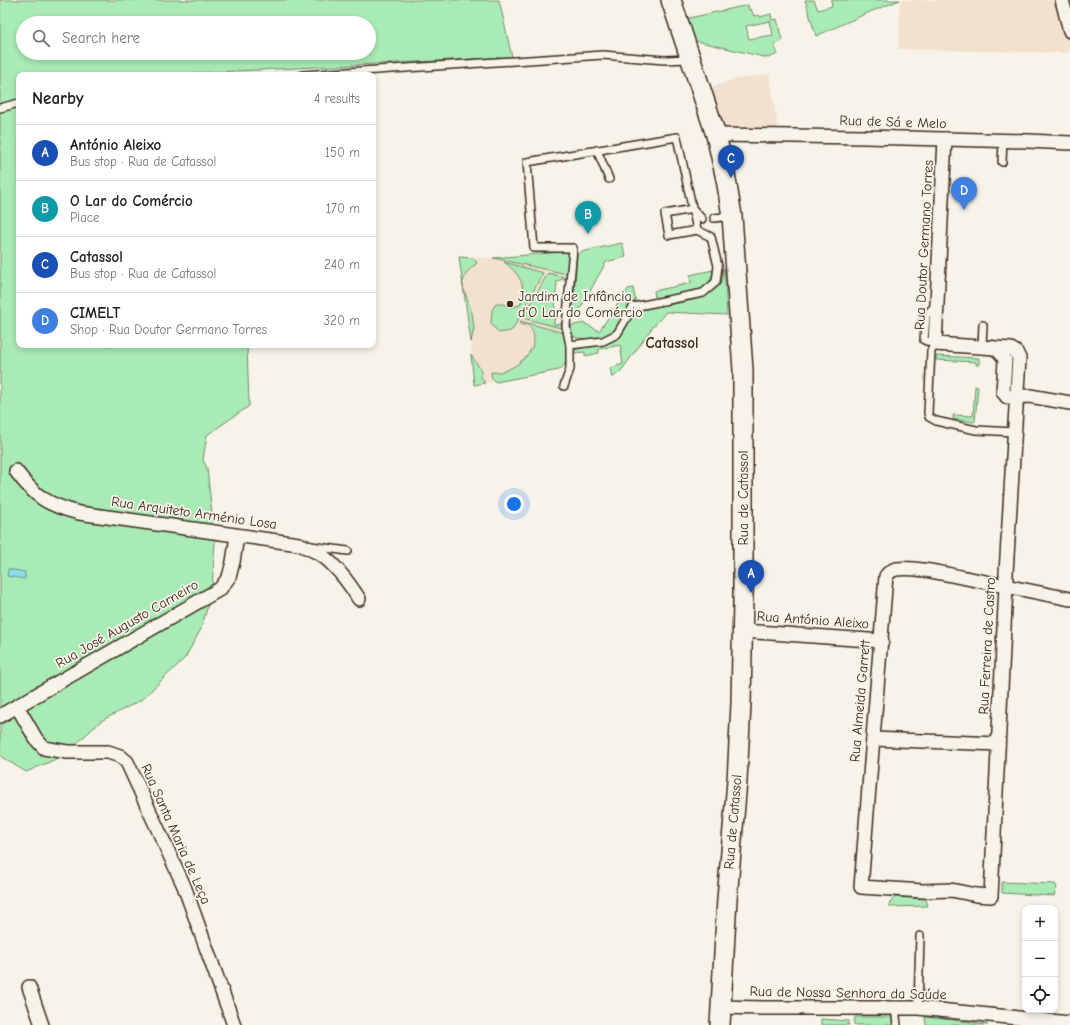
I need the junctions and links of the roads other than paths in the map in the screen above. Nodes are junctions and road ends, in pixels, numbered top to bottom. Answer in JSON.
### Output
{"nodes":[{"id":1,"x":671,"y":0,"type":"edge"},
{"id":2,"x":1062,"y":0,"type":"edge"},
{"id":3,"x":1070,"y":31,"type":"edge"},
{"id":4,"x":691,"y":59,"type":"junction"},
{"id":5,"x":347,"y":72,"type":"edge"},
{"id":6,"x":16,"y":104,"type":"edge"},
{"id":7,"x":0,"y":108,"type":"edge"},
{"id":8,"x":716,"y":135,"type":"junction"},
{"id":9,"x":944,"y":139,"type":"junction"},
{"id":10,"x":1003,"y":141,"type":"junction"},
{"id":11,"x":1070,"y":144,"type":"edge"},
{"id":12,"x":597,"y":150,"type":"junction"},
{"id":13,"x":1002,"y":162,"type":"dead end"},
{"id":14,"x":609,"y":180,"type":"dead end"},
{"id":15,"x":693,"y":209,"type":"junction"},
{"id":16,"x":732,"y":216,"type":"junction"},
{"id":17,"x":714,"y":218,"type":"dead end"},
{"id":18,"x":702,"y":219,"type":"dead end"},
{"id":19,"x":697,"y":230,"type":"junction"},
{"id":20,"x":983,"y":325,"type":"dead end"},
{"id":21,"x":935,"y":344,"type":"junction"},
{"id":22,"x":570,"y":345,"type":"junction"},
{"id":23,"x":986,"y":347,"type":"junction"},
{"id":24,"x":564,"y":386,"type":"dead end"},
{"id":25,"x":1017,"y":397,"type":"junction"},
{"id":26,"x":1070,"y":403,"type":"edge"},
{"id":27,"x":1015,"y":432,"type":"junction"},
{"id":28,"x":16,"y":471,"type":"dead end"},
{"id":29,"x":237,"y":536,"type":"junction"},
{"id":30,"x":299,"y":544,"type":"junction"},
{"id":31,"x":348,"y":550,"type":"dead end"},
{"id":32,"x":1006,"y":586,"type":"junction"},
{"id":33,"x":359,"y":599,"type":"dead end"},
{"id":34,"x":1070,"y":599,"type":"edge"},
{"id":35,"x":743,"y":631,"type":"junction"},
{"id":36,"x":882,"y":641,"type":"junction"},
{"id":37,"x":17,"y":706,"type":"junction"},
{"id":38,"x":0,"y":716,"type":"edge"},
{"id":39,"x":873,"y":739,"type":"junction"},
{"id":40,"x":998,"y":744,"type":"junction"},
{"id":41,"x":991,"y":896,"type":"joint"},
{"id":42,"x":920,"y":936,"type":"dead end"},
{"id":43,"x":29,"y":986,"type":"dead end"},
{"id":44,"x":895,"y":1007,"type":"junction"},
{"id":45,"x":918,"y":1008,"type":"junction"},
{"id":46,"x":720,"y":1016,"type":"edge"},
{"id":47,"x":1005,"y":1021,"type":"edge"},
{"id":48,"x":1070,"y":1023,"type":"edge"},
{"id":49,"x":42,"y":1025,"type":"edge"},
{"id":50,"x":234,"y":1025,"type":"edge"},
{"id":51,"x":896,"y":1025,"type":"edge"}],
"edges":[{"from":1,"to":4,"type":"main road","name":"Rua de Catassol"},
{"from":2,"to":3,"type":"street"},
{"from":4,"to":5,"type":"lane"},
{"from":4,"to":8,"type":"main road","name":"Rua de Catassol"},
{"from":6,"to":7,"type":"lane"},
{"from":8,"to":9,"type":"street","name":"Rua de Sá e Melo"},
{"from":8,"to":16,"type":"main road","name":"Rua de Catassol"},
{"from":9,"to":10,"type":"street","name":"Rua de Sá e Melo"},
{"from":9,"to":21,"type":"street","name":"Rua Doutor Germano Torres"},
{"from":10,"to":11,"type":"street","name":"Rua de Sá e Melo"},
{"from":10,"to":13,"type":"lane"},
{"from":12,"to":14,"type":"lane"},
{"from":12,"to":15,"type":"lane"},
{"from":12,"to":22,"type":"lane"},
{"from":15,"to":18,"type":"lane"},
{"from":15,"to":19,"type":"lane"},
{"from":15,"to":19,"type":"lane"},
{"from":16,"to":17,"type":"lane"},
{"from":16,"to":35,"type":"main road","name":"Rua de Catassol"},
{"from":19,"to":22,"type":"lane"},
{"from":20,"to":23,"type":"lane"},
{"from":21,"to":23,"type":"street","name":"Rua Doutor Germano Torres"},
{"from":21,"to":27,"type":"lane"},
{"from":22,"to":24,"type":"lane"},
{"from":23,"to":25,"type":"street","name":"Rua Doutor Germano Torres"},
{"from":25,"to":26,"type":"street"},
{"from":25,"to":27,"type":"street","name":"Rua Ferreira de Castro"},
{"from":27,"to":32,"type":"street","name":"Rua Ferreira de Castro"},
{"from":28,"to":29,"type":"street","name":"Rua Arquiteto Arménio Losa"},
{"from":29,"to":30,"type":"street","name":"Rua Arquiteto Arménio Losa"},
{"from":29,"to":37,"type":"street","name":"Rua José Augusto Carneiro"},
{"from":30,"to":31,"type":"lane"},
{"from":30,"to":33,"type":"street","name":"Rua Arquiteto Arménio Losa"},
{"from":32,"to":34,"type":"street"},
{"from":32,"to":36,"type":"street","name":"Rua Almeida Garrett"},
{"from":32,"to":40,"type":"street","name":"Rua Ferreira de Castro"},
{"from":35,"to":36,"type":"street","name":"Rua António Aleixo"},
{"from":35,"to":46,"type":"main road","name":"Rua de Catassol"},
{"from":36,"to":39,"type":"street","name":"Rua Almeida Garrett"},
{"from":37,"to":38,"type":"street","name":"Rua José Augusto Carneiro"},
{"from":37,"to":50,"type":"street","name":"Rua Santa Maria de Leça"},
{"from":39,"to":40,"type":"street"},
{"from":39,"to":41,"type":"street","name":"Rua Almeida Garrett"},
{"from":40,"to":41,"type":"street","name":"Rua Ferreira de Castro"},
{"from":42,"to":45,"type":"lane"},
{"from":43,"to":49,"type":"street"},
{"from":44,"to":45,"type":"street","name":"Rua de Nossa Senhora da Saúde"},
{"from":44,"to":46,"type":"street","name":"Rua de Nossa Senhora da Saúde"},
{"from":44,"to":51,"type":"lane"},
{"from":45,"to":47,"type":"street","name":"Rua de Nossa Senhora da Saúde"},
{"from":47,"to":48,"type":"street","name":"Rua de Nossa Senhora da Saúde"}]}
